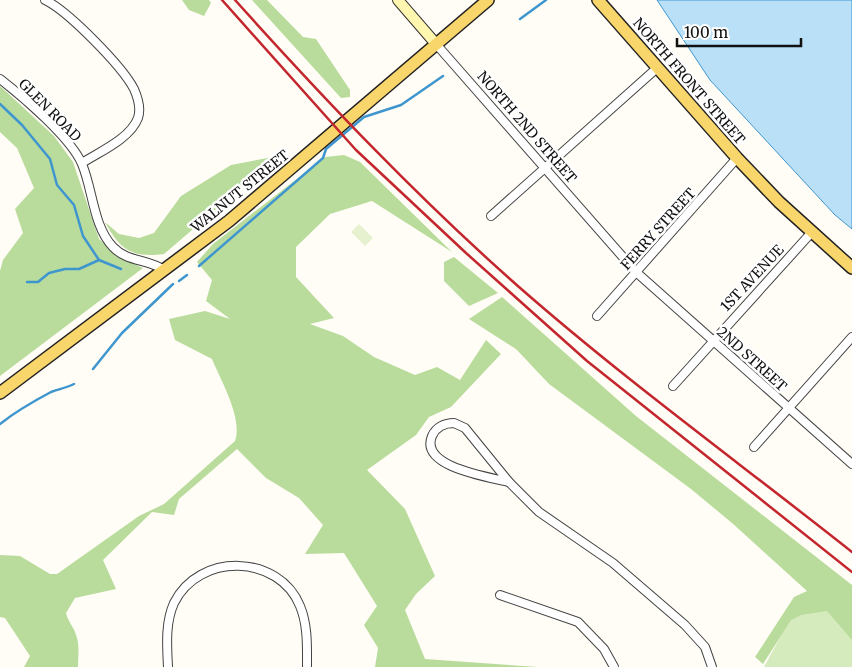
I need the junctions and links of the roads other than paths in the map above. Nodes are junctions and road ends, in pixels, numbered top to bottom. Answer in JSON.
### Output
{"nodes":[{"id":1,"x":45,"y":0,"type":"edge"},
{"id":2,"x":398,"y":0,"type":"edge"},
{"id":3,"x":488,"y":0,"type":"edge"},
{"id":4,"x":598,"y":0,"type":"edge"},
{"id":5,"x":436,"y":44,"type":"junction"},
{"id":6,"x":657,"y":68,"type":"junction"},
{"id":7,"x":0,"y":79,"type":"edge"},
{"id":8,"x":737,"y":158,"type":"junction"},
{"id":9,"x":82,"y":164,"type":"junction"},
{"id":10,"x":544,"y":168,"type":"junction"},
{"id":11,"x":491,"y":216,"type":"dead end"},
{"id":12,"x":812,"y":232,"type":"junction"},
{"id":13,"x":852,"y":268,"type":"edge"},
{"id":14,"x":164,"y":270,"type":"junction"},
{"id":15,"x":636,"y":272,"type":"junction"},
{"id":16,"x":597,"y":316,"type":"dead end"},
{"id":17,"x":852,"y":337,"type":"edge"},
{"id":18,"x":712,"y":340,"type":"junction"},
{"id":19,"x":672,"y":386,"type":"dead end"},
{"id":20,"x":0,"y":393,"type":"edge"},
{"id":21,"x":788,"y":408,"type":"junction"},
{"id":22,"x":754,"y":448,"type":"dead end"},
{"id":23,"x":852,"y":464,"type":"edge"},
{"id":24,"x":509,"y":482,"type":"junction"},
{"id":25,"x":500,"y":595,"type":"dead end"},
{"id":26,"x":168,"y":667,"type":"edge"},
{"id":27,"x":307,"y":667,"type":"edge"},
{"id":28,"x":614,"y":667,"type":"edge"},
{"id":29,"x":712,"y":667,"type":"edge"}],
"edges":[{"from":1,"to":9,"type":"street"},
{"from":2,"to":5,"type":"street","name":"NORTH 2ND STREET"},
{"from":3,"to":5,"type":"main road","name":"WALNUT STREET"},
{"from":4,"to":6,"type":"main road","name":"NORTH FRONT STREET"},
{"from":5,"to":10,"type":"street","name":"NORTH 2ND STREET"},
{"from":5,"to":14,"type":"main road","name":"WALNUT STREET"},
{"from":6,"to":8,"type":"main road","name":"NORTH FRONT STREET"},
{"from":6,"to":10,"type":"street"},
{"from":7,"to":9,"type":"street","name":"GLEN ROAD"},
{"from":8,"to":12,"type":"main road","name":"NORTH FRONT STREET"},
{"from":8,"to":15,"type":"street","name":"FERRY STREET"},
{"from":9,"to":14,"type":"street","name":"GLEN ROAD"},
{"from":10,"to":11,"type":"street"},
{"from":10,"to":15,"type":"street","name":"NORTH 2ND STREET"},
{"from":12,"to":13,"type":"main road","name":"NORTH FRONT STREET"},
{"from":12,"to":18,"type":"street","name":"1ST AVENUE"},
{"from":14,"to":20,"type":"main road","name":"WALNUT STREET"},
{"from":15,"to":16,"type":"street","name":"FERRY STREET"},
{"from":15,"to":18,"type":"street","name":"2ND STREET"},
{"from":17,"to":21,"type":"street"},
{"from":18,"to":19,"type":"street","name":"1ST AVENUE"},
{"from":18,"to":21,"type":"street","name":"2ND STREET"},
{"from":21,"to":22,"type":"street"},
{"from":21,"to":23,"type":"street","name":"2ND STREET"},
{"from":24,"to":24,"type":"street"},
{"from":24,"to":29,"type":"street"},
{"from":25,"to":28,"type":"street"},
{"from":26,"to":27,"type":"street"}]}
